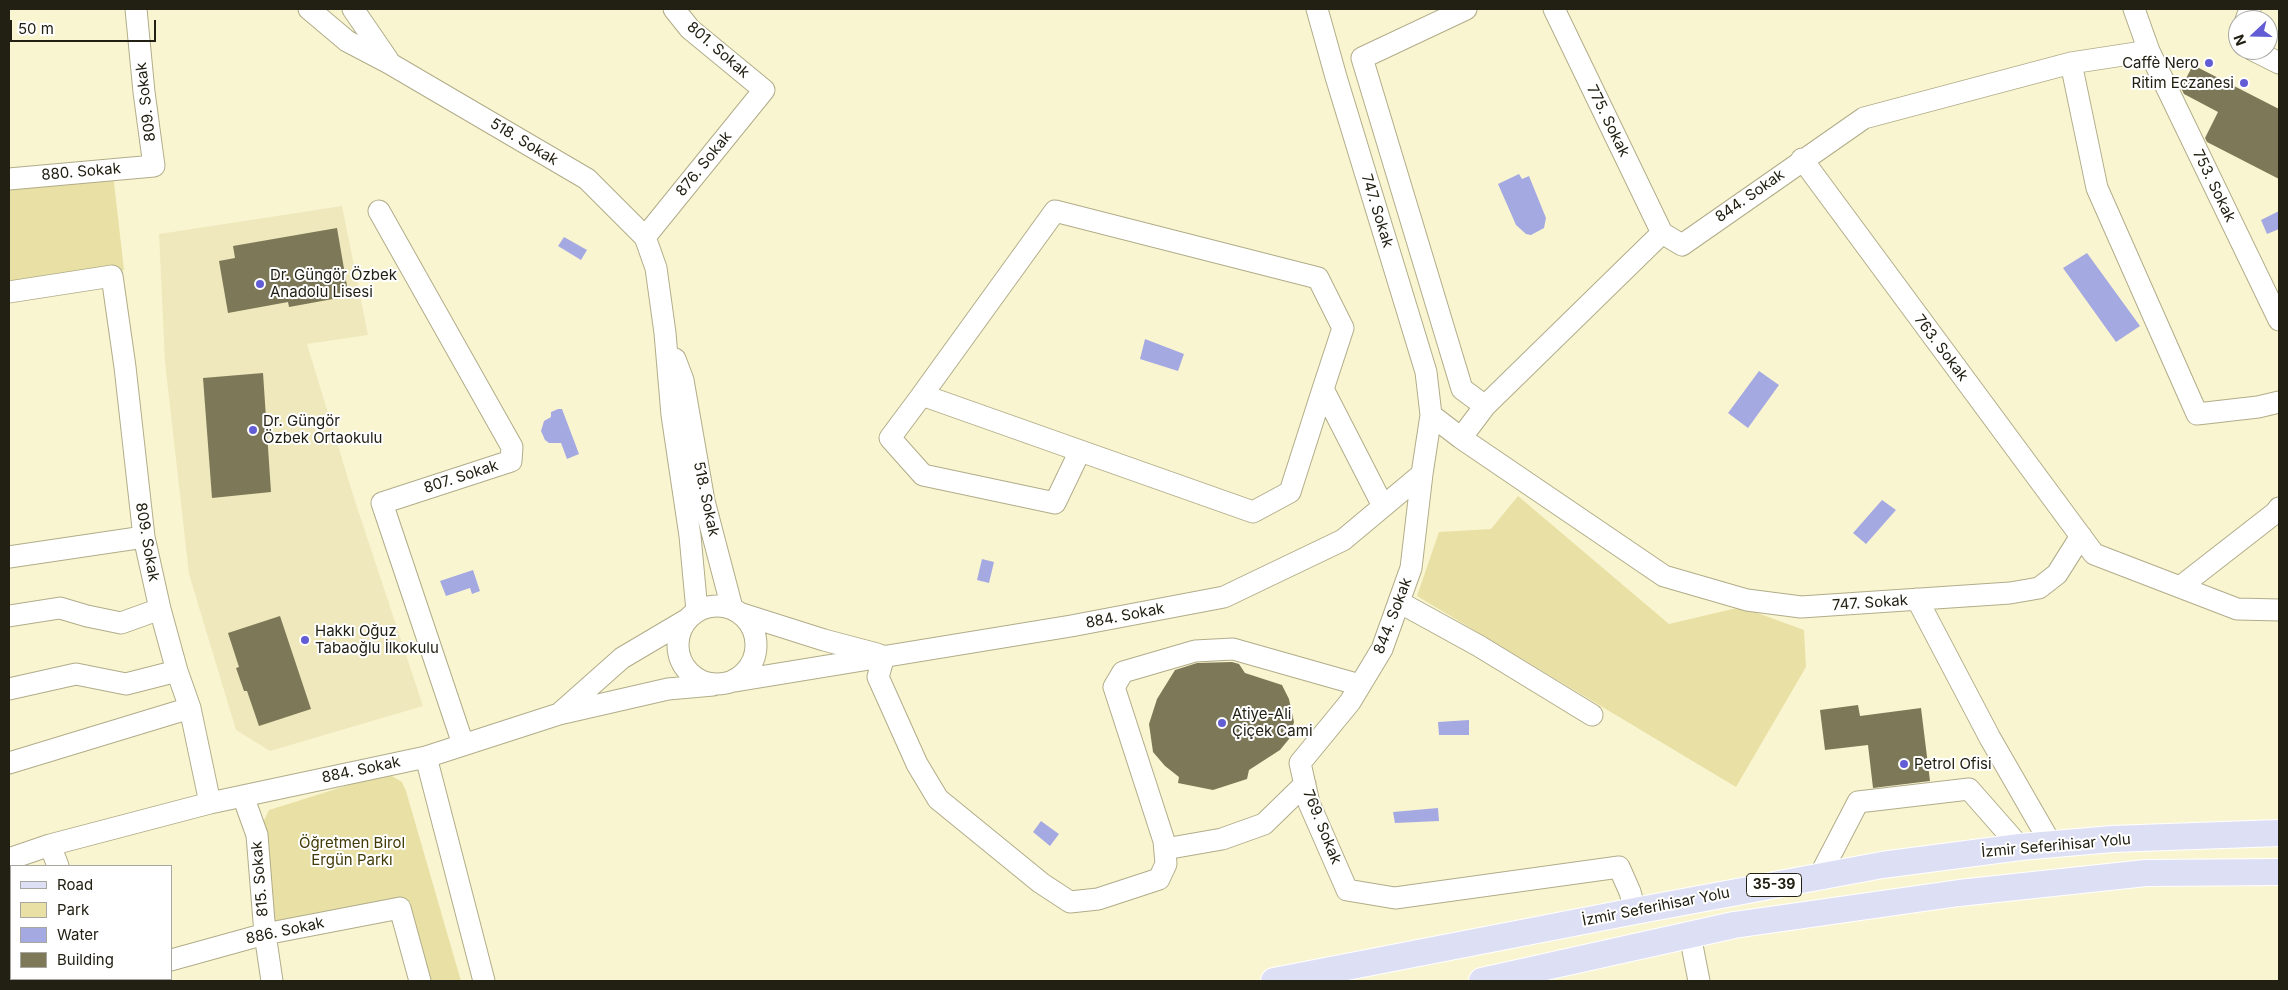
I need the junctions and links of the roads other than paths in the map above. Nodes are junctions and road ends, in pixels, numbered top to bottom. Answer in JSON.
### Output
{"nodes":[{"id":1,"x":136,"y":9,"type":"edge"},
{"id":2,"x":310,"y":9,"type":"edge"},
{"id":3,"x":353,"y":9,"type":"edge"},
{"id":4,"x":674,"y":9,"type":"edge"},
{"id":5,"x":1317,"y":9,"type":"edge"},
{"id":6,"x":1466,"y":9,"type":"edge"},
{"id":7,"x":1554,"y":9,"type":"edge"},
{"id":8,"x":2134,"y":9,"type":"edge"},
{"id":9,"x":2149,"y":51,"type":"junction"},
{"id":10,"x":389,"y":63,"type":"junction"},
{"id":11,"x":2071,"y":63,"type":"junction"},
{"id":12,"x":764,"y":90,"type":"joint"},
{"id":13,"x":1802,"y":159,"type":"junction"},
{"id":14,"x":154,"y":166,"type":"joint"},
{"id":15,"x":9,"y":179,"type":"edge"},
{"id":16,"x":379,"y":211,"type":"dead end"},
{"id":17,"x":1662,"y":233,"type":"junction"},
{"id":18,"x":645,"y":237,"type":"junction"},
{"id":19,"x":9,"y":292,"type":"edge"},
{"id":20,"x":2279,"y":320,"type":"edge"},
{"id":21,"x":665,"y":333,"type":"junction"},
{"id":22,"x":1323,"y":390,"type":"junction"},
{"id":23,"x":922,"y":395,"type":"junction"},
{"id":24,"x":2279,"y":402,"type":"edge"},
{"id":25,"x":1485,"y":406,"type":"junction"},
{"id":26,"x":1431,"y":415,"type":"junction"},
{"id":27,"x":1460,"y":438,"type":"junction"},
{"id":28,"x":1080,"y":451,"type":"junction"},
{"id":29,"x":1422,"y":474,"type":"junction"},
{"id":30,"x":1384,"y":506,"type":"junction"},
{"id":31,"x":2279,"y":508,"type":"edge"},
{"id":32,"x":2081,"y":536,"type":"junction"},
{"id":33,"x":144,"y":537,"type":"junction"},
{"id":34,"x":9,"y":557,"type":"edge"},
{"id":35,"x":2180,"y":587,"type":"junction"},
{"id":36,"x":1917,"y":600,"type":"junction"},
{"id":37,"x":1399,"y":602,"type":"junction"},
{"id":38,"x":160,"y":609,"type":"junction"},
{"id":39,"x":2279,"y":610,"type":"edge"},
{"id":40,"x":737,"y":611,"type":"junction"},
{"id":41,"x":693,"y":615,"type":"junction"},
{"id":42,"x":9,"y":616,"type":"edge"},
{"id":43,"x":884,"y":656,"type":"junction"},
{"id":44,"x":177,"y":672,"type":"junction"},
{"id":45,"x":734,"y":681,"type":"junction"},
{"id":46,"x":713,"y":685,"type":"junction"},
{"id":47,"x":1360,"y":685,"type":"junction"},
{"id":48,"x":9,"y":689,"type":"edge"},
{"id":49,"x":190,"y":708,"type":"junction"},
{"id":50,"x":559,"y":714,"type":"junction"},
{"id":51,"x":1592,"y":715,"type":"dead end"},
{"id":52,"x":463,"y":744,"type":"junction"},
{"id":53,"x":426,"y":756,"type":"junction"},
{"id":54,"x":9,"y":763,"type":"edge"},
{"id":55,"x":1300,"y":763,"type":"joint"},
{"id":56,"x":1305,"y":784,"type":"junction"},
{"id":57,"x":243,"y":796,"type":"junction"},
{"id":58,"x":210,"y":803,"type":"junction"},
{"id":59,"x":2279,"y":833,"type":"edge"},
{"id":60,"x":2051,"y":844,"type":"junction"},
{"id":61,"x":50,"y":845,"type":"junction"},
{"id":62,"x":2020,"y":847,"type":"junction"},
{"id":63,"x":1165,"y":849,"type":"junction"},
{"id":64,"x":9,"y":859,"type":"edge"},
{"id":65,"x":58,"y":865,"type":"edge"},
{"id":66,"x":2279,"y":872,"type":"edge"},
{"id":67,"x":1819,"y":877,"type":"junction"},
{"id":68,"x":1635,"y":911,"type":"junction"},
{"id":69,"x":265,"y":934,"type":"junction"},
{"id":70,"x":1690,"y":935,"type":"junction"},
{"id":71,"x":172,"y":960,"type":"edge"},
{"id":72,"x":272,"y":981,"type":"edge"},
{"id":73,"x":420,"y":981,"type":"edge"},
{"id":74,"x":484,"y":981,"type":"edge"},
{"id":75,"x":1274,"y":981,"type":"edge"},
{"id":76,"x":1482,"y":981,"type":"edge"},
{"id":77,"x":1699,"y":981,"type":"edge"}],
"edges":[{"from":1,"to":14,"type":"street","name":"809. Sokak"},
{"from":2,"to":10,"type":"street","name":"518. Sokak"},
{"from":3,"to":10,"type":"street"},
{"from":4,"to":12,"type":"street","name":"801. Sokak"},
{"from":5,"to":26,"type":"street","name":"747. Sokak"},
{"from":6,"to":25,"type":"street"},
{"from":7,"to":17,"type":"street","name":"775. Sokak"},
{"from":8,"to":9,"type":"street","name":"753. Sokak"},
{"from":9,"to":11,"type":"street","name":"844. Sokak"},
{"from":9,"to":20,"type":"street","name":"753. Sokak"},
{"from":10,"to":18,"type":"street","name":"518. Sokak"},
{"from":11,"to":13,"type":"street","name":"844. Sokak"},
{"from":11,"to":24,"type":"street"},
{"from":12,"to":18,"type":"street","name":"876. Sokak"},
{"from":13,"to":17,"type":"street","name":"844. Sokak"},
{"from":13,"to":32,"type":"street","name":"763. Sokak"},
{"from":14,"to":15,"type":"street","name":"880. Sokak"},
{"from":16,"to":52,"type":"street","name":"807. Sokak"},
{"from":17,"to":25,"type":"street"},
{"from":18,"to":21,"type":"street","name":"518. Sokak"},
{"from":19,"to":33,"type":"street","name":"809. Sokak"},
{"from":21,"to":40,"type":"street","name":"518. Sokak"},
{"from":21,"to":41,"type":"street","name":"518. Sokak"},
{"from":22,"to":23,"type":"street"},
{"from":22,"to":28,"type":"street"},
{"from":22,"to":30,"type":"street"},
{"from":23,"to":28,"type":"street"},
{"from":23,"to":28,"type":"street"},
{"from":25,"to":27,"type":"street"},
{"from":26,"to":27,"type":"street"},
{"from":26,"to":29,"type":"street"},
{"from":27,"to":36,"type":"street","name":"747. Sokak"},
{"from":29,"to":30,"type":"street","name":"884. Sokak"},
{"from":29,"to":37,"type":"street","name":"844. Sokak"},
{"from":30,"to":43,"type":"street","name":"884. Sokak"},
{"from":31,"to":35,"type":"street"},
{"from":32,"to":35,"type":"street"},
{"from":32,"to":36,"type":"street","name":"747. Sokak"},
{"from":33,"to":34,"type":"street"},
{"from":33,"to":38,"type":"street","name":"809. Sokak"},
{"from":35,"to":39,"type":"street"},
{"from":36,"to":60,"type":"street"},
{"from":37,"to":47,"type":"street","name":"844. Sokak"},
{"from":37,"to":51,"type":"street"},
{"from":38,"to":42,"type":"street"},
{"from":38,"to":44,"type":"street","name":"809. Sokak"},
{"from":40,"to":41,"type":"street"},
{"from":40,"to":43,"type":"street"},
{"from":40,"to":45,"type":"street"},
{"from":41,"to":46,"type":"street"},
{"from":41,"to":50,"type":"street"},
{"from":43,"to":45,"type":"street","name":"884. Sokak"},
{"from":43,"to":63,"type":"street"},
{"from":44,"to":48,"type":"street"},
{"from":44,"to":49,"type":"street","name":"809. Sokak"},
{"from":45,"to":46,"type":"street"},
{"from":46,"to":50,"type":"street","name":"884. Sokak"},
{"from":47,"to":55,"type":"street","name":"844. Sokak"},
{"from":47,"to":63,"type":"street"},
{"from":49,"to":54,"type":"street"},
{"from":49,"to":58,"type":"street","name":"809. Sokak"},
{"from":50,"to":52,"type":"street","name":"884. Sokak"},
{"from":52,"to":53,"type":"street","name":"884. Sokak"},
{"from":53,"to":57,"type":"street","name":"884. Sokak"},
{"from":53,"to":74,"type":"street"},
{"from":55,"to":56,"type":"street","name":"769. Sokak"},
{"from":56,"to":63,"type":"street"},
{"from":56,"to":68,"type":"street","name":"769. Sokak"},
{"from":57,"to":58,"type":"street","name":"884. Sokak"},
{"from":57,"to":69,"type":"street","name":"815. Sokak"},
{"from":58,"to":61,"type":"street","name":"884. Sokak"},
{"from":59,"to":60,"type":"main road","name":"İzmir Seferihisar Yolu","number":"35-39"},
{"from":60,"to":62,"type":"main road","name":"İzmir Seferihisar Yolu","number":"35-39"},
{"from":61,"to":64,"type":"street","name":"884. Sokak"},
{"from":61,"to":65,"type":"street"},
{"from":62,"to":67,"type":"main road","name":"İzmir Seferihisar Yolu","number":"35-39"},
{"from":62,"to":67,"type":"street"},
{"from":66,"to":70,"type":"main road","number":"35-39"},
{"from":67,"to":68,"type":"main road","name":"İzmir Seferihisar Yolu","number":"35-39"},
{"from":68,"to":75,"type":"main road","name":"İzmir Seferihisar Yolu","number":"35-39"},
{"from":69,"to":71,"type":"street","name":"886. Sokak"},
{"from":69,"to":72,"type":"street","name":"815. Sokak"},
{"from":69,"to":73,"type":"street","name":"886. Sokak"},
{"from":70,"to":76,"type":"main road","number":"35-39"},
{"from":70,"to":77,"type":"street"}]}
